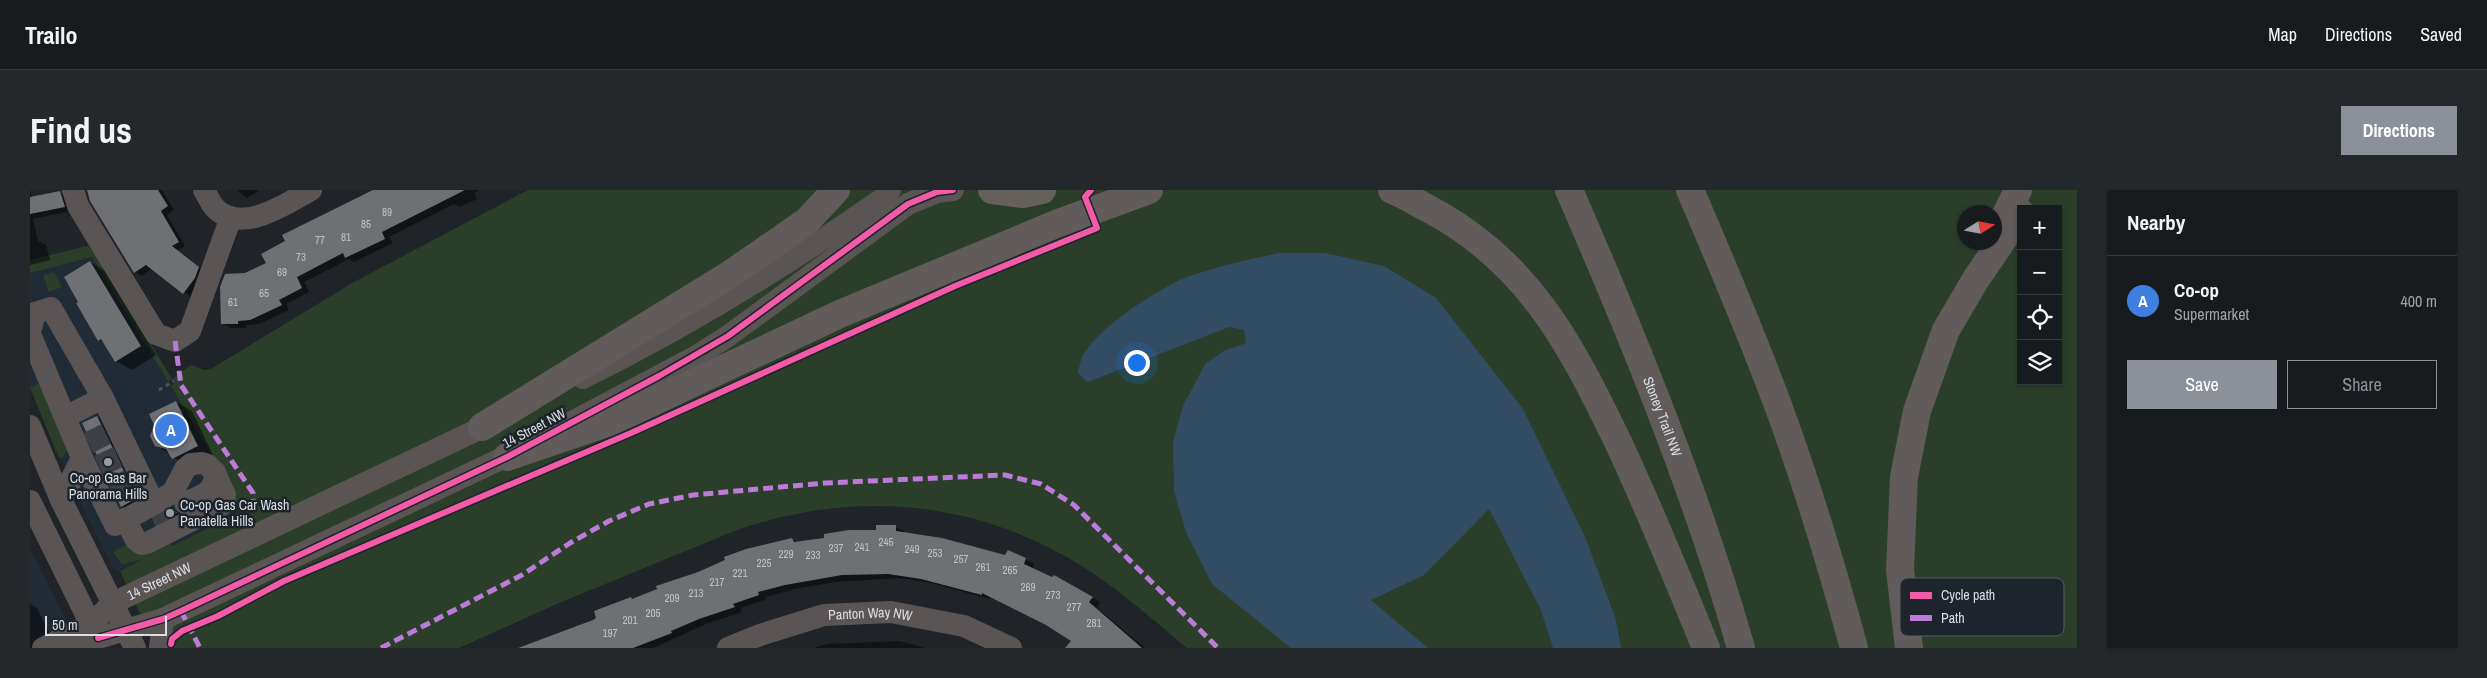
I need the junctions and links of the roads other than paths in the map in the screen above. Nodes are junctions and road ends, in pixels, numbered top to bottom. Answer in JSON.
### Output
{"nodes":[{"id":1,"x":73,"y":190,"type":"edge"},
{"id":2,"x":204,"y":190,"type":"edge"},
{"id":3,"x":311,"y":190,"type":"edge"},
{"id":4,"x":836,"y":190,"type":"edge"},
{"id":5,"x":890,"y":190,"type":"edge"},
{"id":6,"x":953,"y":190,"type":"edge"},
{"id":7,"x":988,"y":190,"type":"edge"},
{"id":8,"x":1042,"y":190,"type":"edge"},
{"id":9,"x":1149,"y":190,"type":"edge"},
{"id":10,"x":1392,"y":190,"type":"edge"},
{"id":11,"x":1552,"y":190,"type":"edge"},
{"id":12,"x":1569,"y":190,"type":"edge"},
{"id":13,"x":1690,"y":190,"type":"edge"},
{"id":14,"x":2018,"y":190,"type":"edge"},
{"id":15,"x":2037,"y":190,"type":"edge"},
{"id":16,"x":2027,"y":205,"type":"edge"},
{"id":17,"x":231,"y":217,"type":"junction"},
{"id":18,"x":2017,"y":219,"type":"edge"},
{"id":19,"x":2002,"y":224,"type":"edge"},
{"id":20,"x":1990,"y":250,"type":"edge"},
{"id":21,"x":1976,"y":279,"type":"junction"},
{"id":22,"x":1623,"y":315,"type":"junction"},
{"id":23,"x":30,"y":333,"type":"edge"},
{"id":24,"x":103,"y":398,"type":"junction"},
{"id":25,"x":65,"y":417,"type":"junction"},
{"id":26,"x":30,"y":426,"type":"edge"},
{"id":27,"x":482,"y":428,"type":"junction"},
{"id":28,"x":101,"y":451,"type":"junction"},
{"id":29,"x":507,"y":457,"type":"junction"},
{"id":30,"x":214,"y":472,"type":"junction"},
{"id":31,"x":120,"y":485,"type":"junction"},
{"id":32,"x":62,"y":500,"type":"junction"},
{"id":33,"x":30,"y":501,"type":"edge"},
{"id":34,"x":185,"y":503,"type":"tunnel mouth"},
{"id":35,"x":153,"y":511,"type":"junction"},
{"id":36,"x":128,"y":524,"type":"junction"},
{"id":37,"x":1901,"y":578,"type":"edge"},
{"id":38,"x":113,"y":603,"type":"junction"},
{"id":39,"x":163,"y":619,"type":"junction"},
{"id":40,"x":97,"y":636,"type":"edge"},
{"id":41,"x":130,"y":639,"type":"edge"},
{"id":42,"x":43,"y":648,"type":"edge"},
{"id":43,"x":76,"y":648,"type":"edge"},
{"id":44,"x":160,"y":648,"type":"edge"},
{"id":45,"x":728,"y":648,"type":"edge"},
{"id":46,"x":1011,"y":648,"type":"edge"},
{"id":47,"x":1706,"y":648,"type":"edge"},
{"id":48,"x":1741,"y":648,"type":"edge"},
{"id":49,"x":1854,"y":648,"type":"edge"}],
"edges":[{"from":1,"to":17,"type":"street"},
{"from":2,"to":17,"type":"street"},
{"from":3,"to":17,"type":"street"},
{"from":4,"to":27,"type":"highway"},
{"from":5,"to":27,"type":"street","name":"14 Street NW"},
{"from":6,"to":29,"type":"street","name":"14 Street NW"},
{"from":7,"to":8,"type":"main road"},
{"from":9,"to":29,"type":"highway"},
{"from":10,"to":47,"type":"highway"},
{"from":11,"to":22,"type":"highway"},
{"from":12,"to":22,"type":"highway","name":"Stoney Trail NW"},
{"from":13,"to":49,"type":"highway"},
{"from":14,"to":19,"type":"highway"},
{"from":15,"to":16,"type":"highway"},
{"from":18,"to":21,"type":"highway"},
{"from":20,"to":21,"type":"highway"},
{"from":21,"to":37,"type":"highway"},
{"from":22,"to":48,"type":"highway","name":"Stoney Trail NW"},
{"from":23,"to":24,"type":"street"},
{"from":23,"to":25,"type":"street"},
{"from":24,"to":25,"type":"street"},
{"from":24,"to":28,"type":"street"},
{"from":25,"to":28,"type":"street"},
{"from":26,"to":32,"type":"street"},
{"from":27,"to":38,"type":"street","name":"14 Street NW"},
{"from":28,"to":31,"type":"street"},
{"from":28,"to":31,"type":"street"},
{"from":28,"to":32,"type":"street"},
{"from":29,"to":39,"type":"street","name":"14 Street NW"},
{"from":30,"to":34,"type":"street"},
{"from":30,"to":35,"type":"street"},
{"from":30,"to":36,"type":"street"},
{"from":31,"to":35,"type":"street"},
{"from":31,"to":36,"type":"street"},
{"from":32,"to":38,"type":"street"},
{"from":33,"to":40,"type":"street"},
{"from":35,"to":36,"type":"street"},
{"from":38,"to":40,"type":"street","name":"14 Street NW"},
{"from":38,"to":41,"type":"street"},
{"from":39,"to":41,"type":"street","name":"14 Street NW"},
{"from":39,"to":44,"type":"street"},
{"from":40,"to":41,"type":"street","name":"14 Street NW"},
{"from":40,"to":42,"type":"street"},
{"from":40,"to":43,"type":"street"},
{"from":45,"to":46,"type":"street","name":"Panton Way NW"}]}
